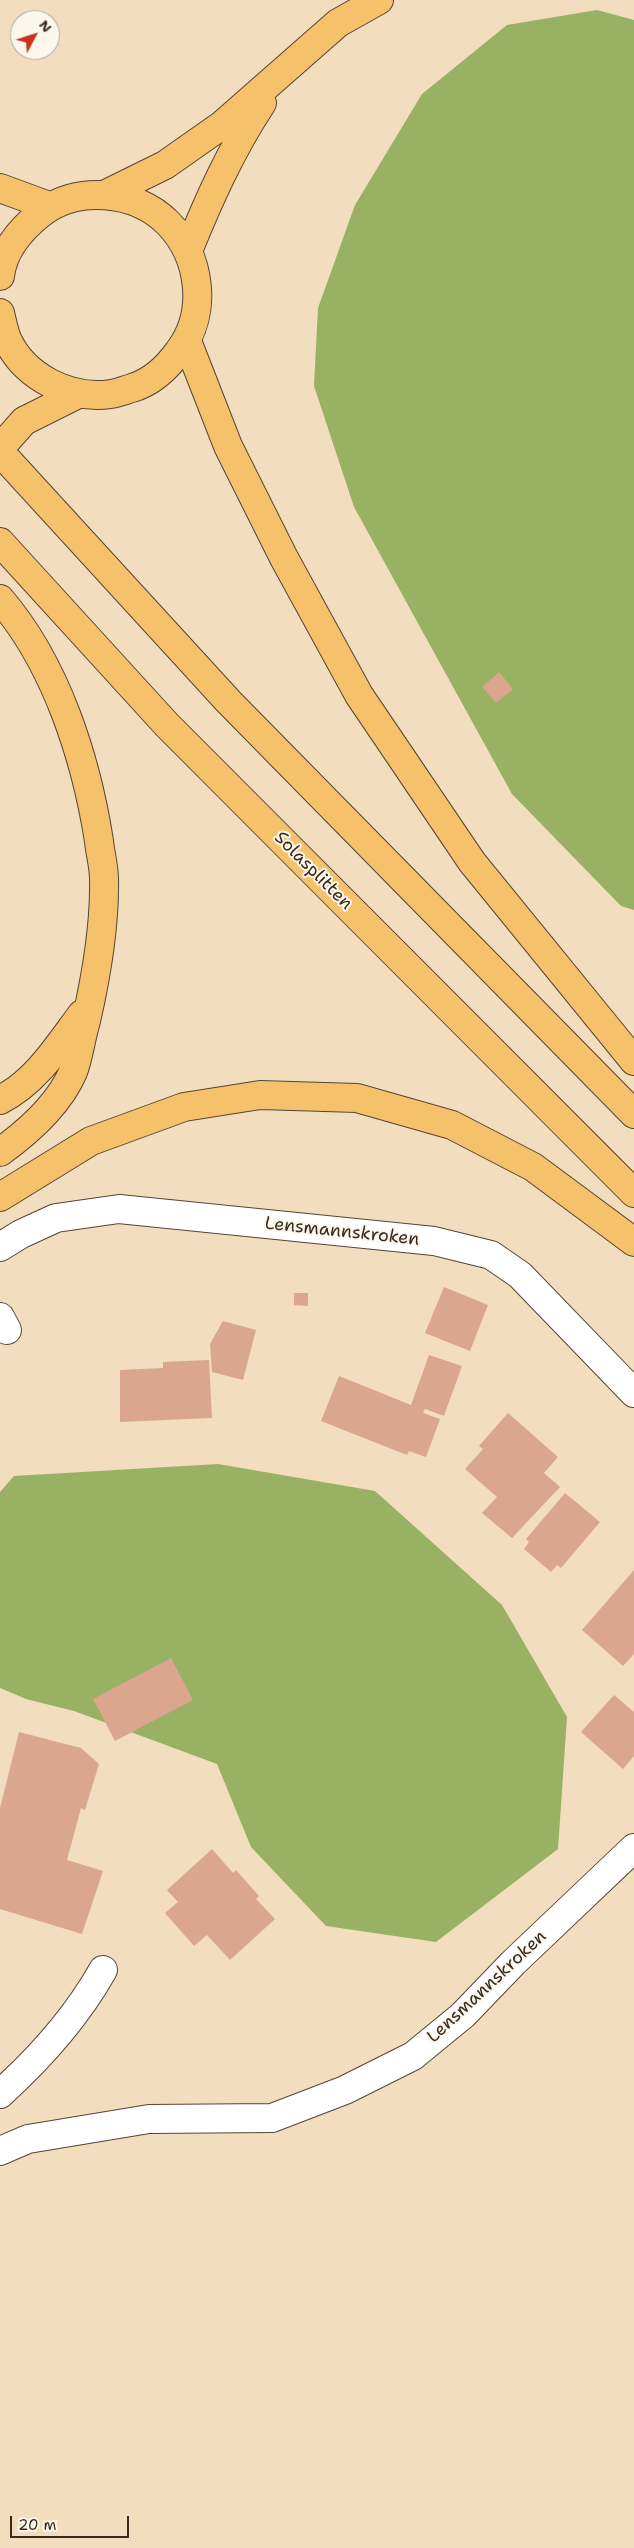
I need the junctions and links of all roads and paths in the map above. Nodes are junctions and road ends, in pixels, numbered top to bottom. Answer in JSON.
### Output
{"nodes":[{"id":1,"x":379,"y":0,"type":"edge"},
{"id":2,"x":283,"y":72,"type":"junction"},
{"id":3,"x":0,"y":188,"type":"edge"},
{"id":4,"x":106,"y":194,"type":"junction"},
{"id":5,"x":49,"y":206,"type":"junction"},
{"id":6,"x":188,"y":251,"type":"junction"},
{"id":7,"x":0,"y":276,"type":"edge"},
{"id":8,"x":0,"y":313,"type":"edge"},
{"id":9,"x":187,"y":341,"type":"junction"},
{"id":10,"x":4,"y":349,"type":"edge"},
{"id":11,"x":78,"y":394,"type":"junction"},
{"id":12,"x":0,"y":448,"type":"edge"},
{"id":13,"x":0,"y":452,"type":"edge"},
{"id":14,"x":0,"y":542,"type":"edge"},
{"id":15,"x":0,"y":600,"type":"edge"},
{"id":16,"x":89,"y":1005,"type":"junction"},
{"id":17,"x":634,"y":1061,"type":"edge"},
{"id":18,"x":0,"y":1100,"type":"edge"},
{"id":19,"x":634,"y":1114,"type":"edge"},
{"id":20,"x":0,"y":1152,"type":"edge"},
{"id":21,"x":634,"y":1193,"type":"edge"},
{"id":22,"x":0,"y":1197,"type":"edge"},
{"id":23,"x":634,"y":1242,"type":"edge"},
{"id":24,"x":0,"y":1247,"type":"edge"},
{"id":25,"x":634,"y":1392,"type":"edge"},
{"id":26,"x":634,"y":1848,"type":"edge"},
{"id":27,"x":103,"y":1970,"type":"dead end"},
{"id":28,"x":0,"y":2094,"type":"edge"},
{"id":29,"x":0,"y":2151,"type":"edge"}],
"edges":[{"from":1,"to":2,"type":"main road"},
{"from":2,"to":4,"type":"main road"},
{"from":2,"to":6,"type":"main road"},
{"from":3,"to":5,"type":"main road"},
{"from":4,"to":5,"type":"main road"},
{"from":4,"to":6,"type":"main road"},
{"from":5,"to":7,"type":"main road"},
{"from":6,"to":9,"type":"main road"},
{"from":8,"to":10,"type":"main road"},
{"from":9,"to":11,"type":"main road"},
{"from":9,"to":17,"type":"main road"},
{"from":10,"to":11,"type":"main road"},
{"from":11,"to":12,"type":"main road"},
{"from":13,"to":19,"type":"main road"},
{"from":14,"to":21,"type":"main road","name":"Solasplitten"},
{"from":15,"to":16,"type":"main road"},
{"from":16,"to":18,"type":"main road"},
{"from":16,"to":20,"type":"main road"},
{"from":22,"to":23,"type":"main road"},
{"from":24,"to":25,"type":"street","name":"Lensmannskroken"},
{"from":26,"to":29,"type":"street","name":"Lensmannskroken"},
{"from":27,"to":28,"type":"street"}]}
